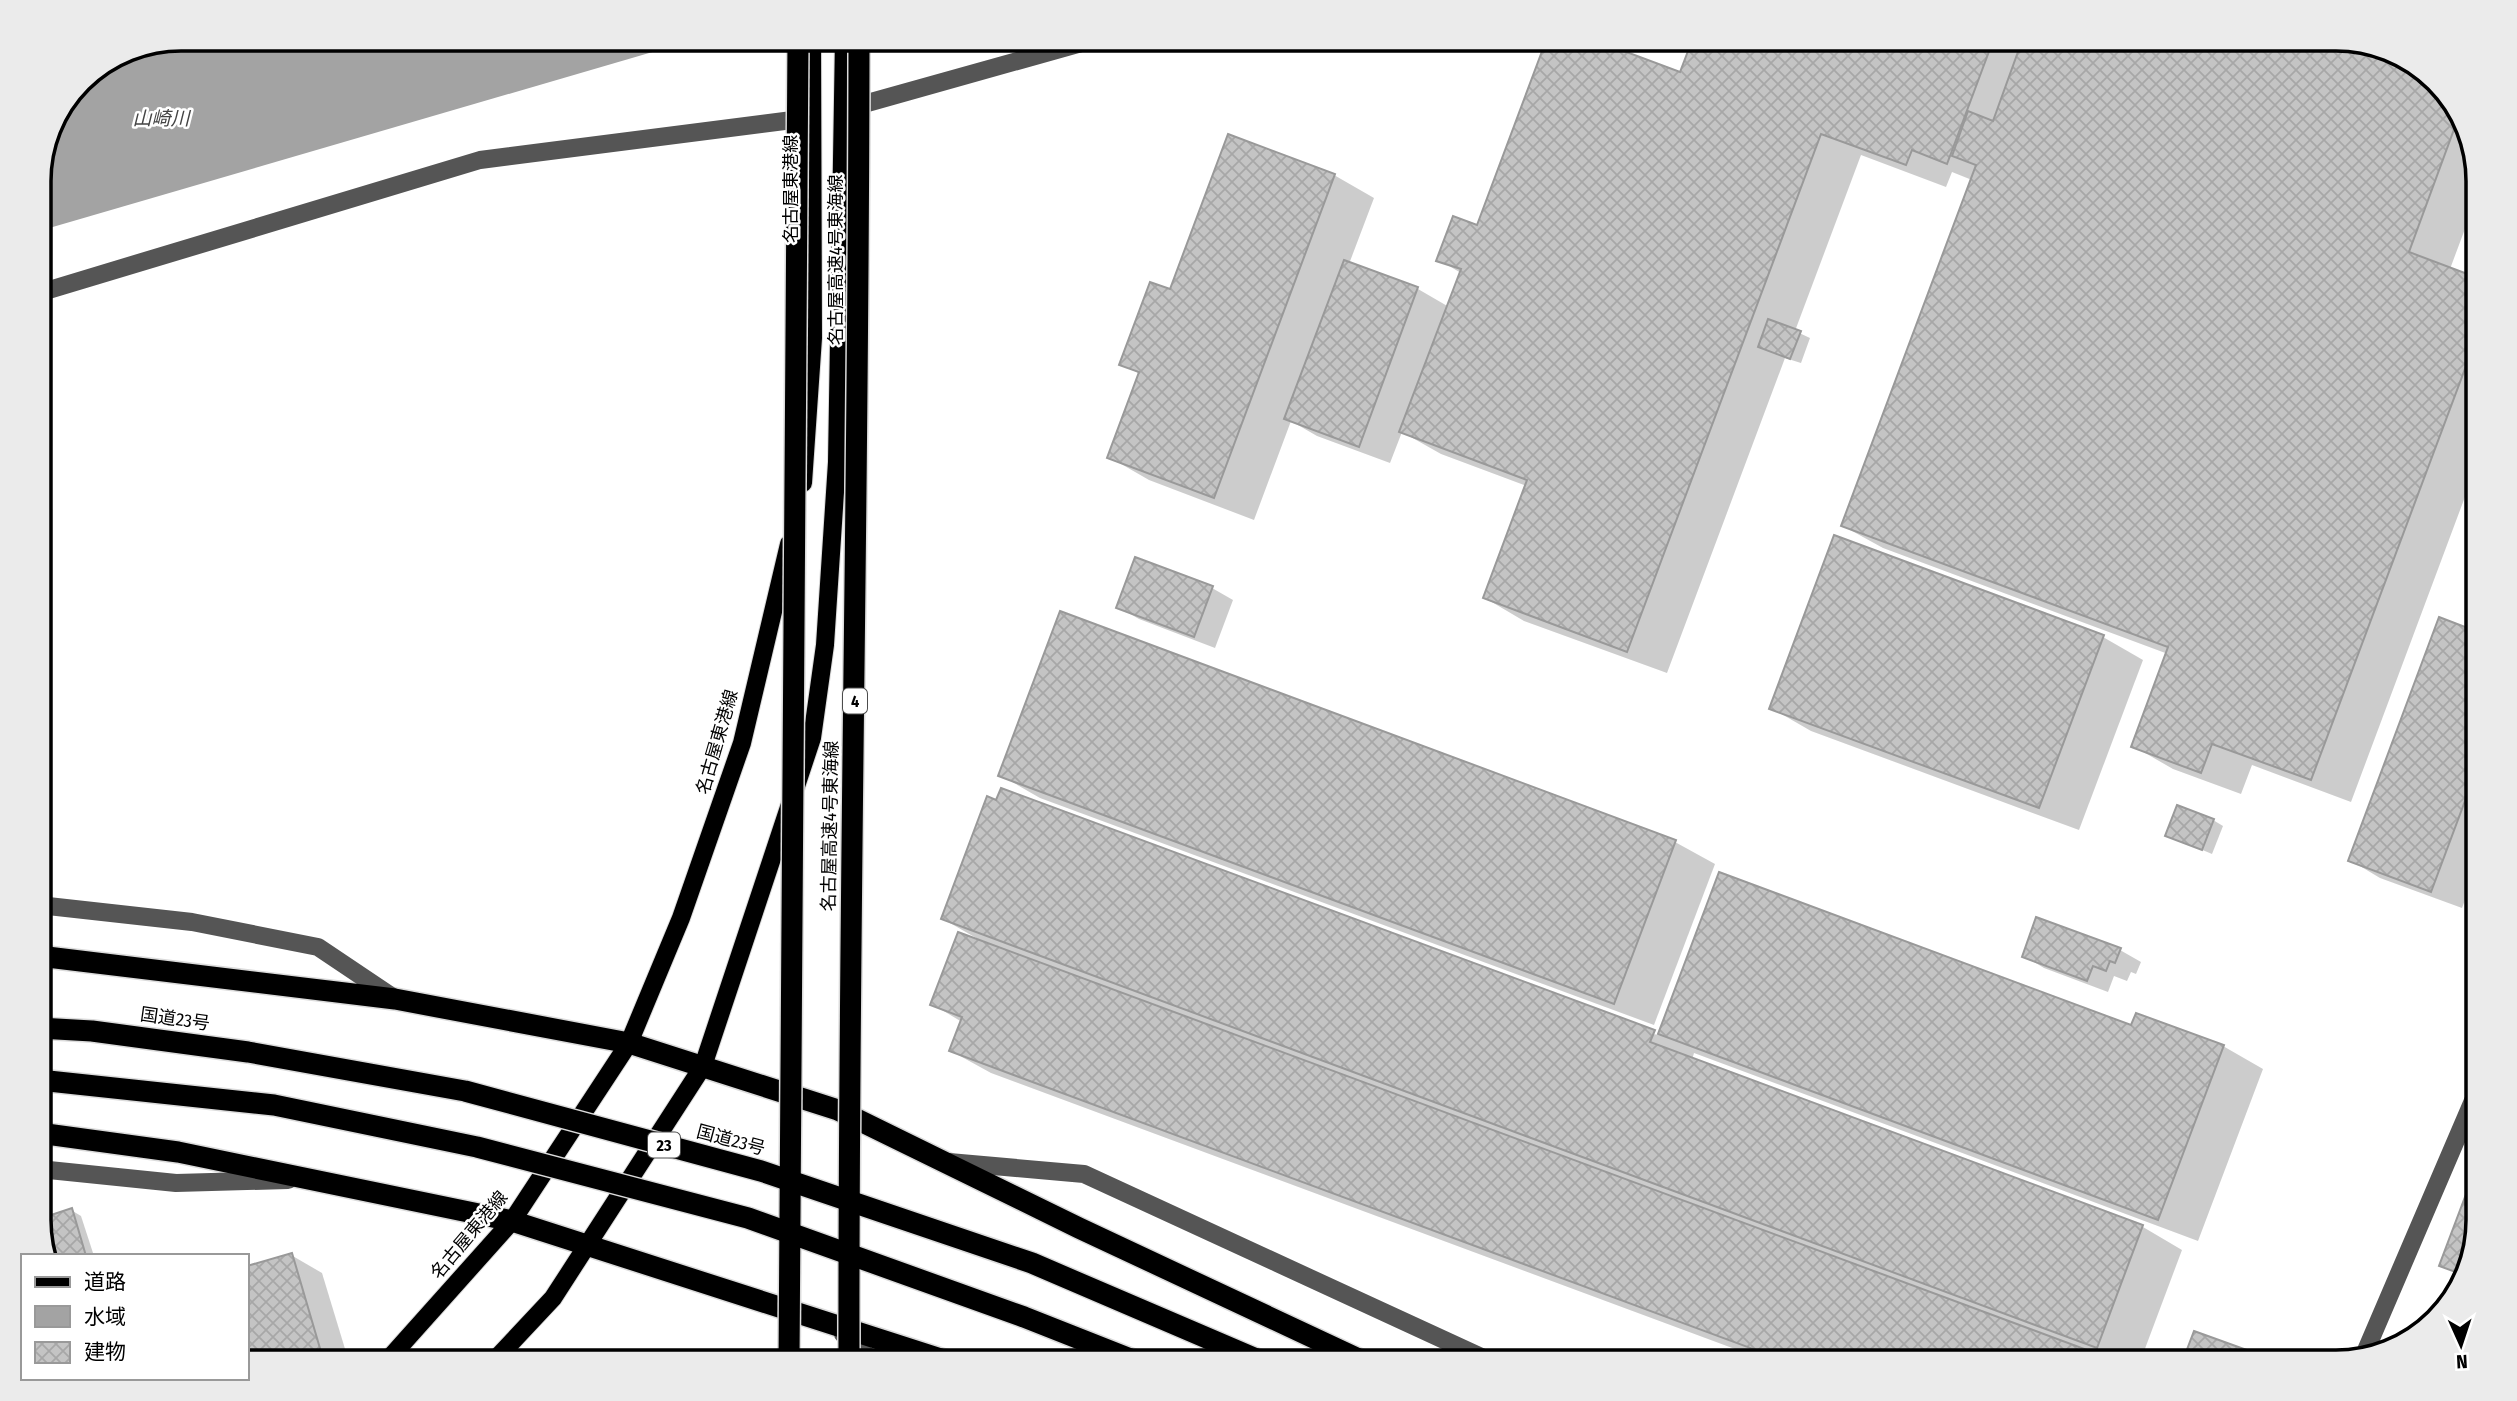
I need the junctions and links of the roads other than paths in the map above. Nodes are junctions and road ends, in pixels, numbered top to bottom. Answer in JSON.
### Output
{"nodes":[{"id":1,"x":798,"y":51,"type":"edge"},
{"id":2,"x":812,"y":51,"type":"edge"},
{"id":3,"x":844,"y":51,"type":"edge"},
{"id":4,"x":859,"y":51,"type":"edge"},
{"id":5,"x":1053,"y":51,"type":"edge"},
{"id":6,"x":844,"y":110,"type":"junction"},
{"id":7,"x":811,"y":117,"type":"junction"},
{"id":8,"x":51,"y":289,"type":"edge"},
{"id":9,"x":51,"y":906,"type":"edge"},
{"id":10,"x":51,"y":957,"type":"edge"},
{"id":11,"x":395,"y":999,"type":"junction"},
{"id":12,"x":51,"y":1029,"type":"edge"},
{"id":13,"x":629,"y":1042,"type":"junction"},
{"id":14,"x":703,"y":1066,"type":"junction"},
{"id":15,"x":51,"y":1081,"type":"edge"},
{"id":16,"x":2466,"y":1118,"type":"edge"},
{"id":17,"x":51,"y":1135,"type":"edge"},
{"id":18,"x":949,"y":1162,"type":"junction"},
{"id":19,"x":51,"y":1170,"type":"edge"},
{"id":20,"x":302,"y":1180,"type":"junction"},
{"id":21,"x":512,"y":1221,"type":"junction"},
{"id":22,"x":587,"y":1244,"type":"junction"},
{"id":23,"x":828,"y":1321,"type":"junction"},
{"id":24,"x":2368,"y":1346,"type":"edge"},
{"id":25,"x":398,"y":1350,"type":"edge"},
{"id":26,"x":505,"y":1350,"type":"edge"},
{"id":27,"x":789,"y":1350,"type":"edge"},
{"id":28,"x":849,"y":1350,"type":"edge"},
{"id":29,"x":860,"y":1350,"type":"edge"},
{"id":30,"x":912,"y":1350,"type":"edge"},
{"id":31,"x":1106,"y":1350,"type":"edge"},
{"id":32,"x":1233,"y":1350,"type":"edge"},
{"id":33,"x":1337,"y":1350,"type":"edge"},
{"id":34,"x":1464,"y":1350,"type":"edge"}],
"edges":[{"from":1,"to":27,"type":"highway","name":"名古屋高速4号東海線","bridge":true},
{"from":2,"to":7,"type":"main road","name":"名古屋東港線"},
{"from":3,"to":6,"type":"main road"},
{"from":4,"to":28,"type":"highway","name":"名古屋高速4号東海線","number":"4","bridge":true},
{"from":5,"to":6,"type":"street"},
{"from":6,"to":14,"type":"main road"},
{"from":7,"to":8,"type":"street"},
{"from":7,"to":13,"type":"main road","name":"名古屋東港線"},
{"from":9,"to":11,"type":"street"},
{"from":10,"to":11,"type":"highway"},
{"from":11,"to":13,"type":"highway"},
{"from":12,"to":32,"type":"highway","name":"国道23号","number":"23","bridge":true},
{"from":13,"to":14,"type":"highway"},
{"from":13,"to":21,"type":"main road","name":"名古屋東港線"},
{"from":14,"to":18,"type":"highway"},
{"from":14,"to":22,"type":"main road"},
{"from":15,"to":31,"type":"highway","bridge":true},
{"from":16,"to":24,"type":"street"},
{"from":17,"to":20,"type":"highway"},
{"from":18,"to":33,"type":"highway"},
{"from":18,"to":34,"type":"street"},
{"from":19,"to":20,"type":"street"},
{"from":20,"to":21,"type":"highway"},
{"from":21,"to":22,"type":"highway"},
{"from":21,"to":25,"type":"main road","name":"名古屋東港線"},
{"from":22,"to":23,"type":"highway"},
{"from":22,"to":26,"type":"main road"},
{"from":23,"to":29,"type":"street"},
{"from":23,"to":30,"type":"highway"}]}
